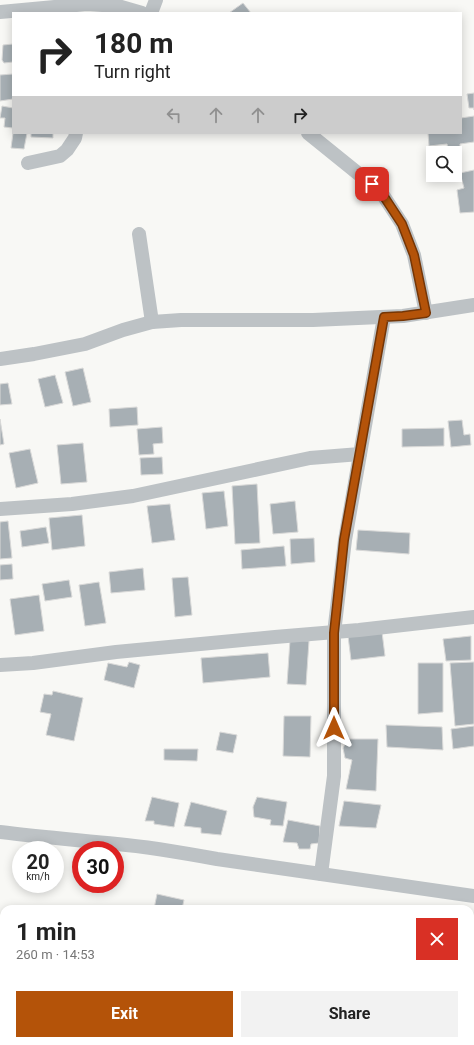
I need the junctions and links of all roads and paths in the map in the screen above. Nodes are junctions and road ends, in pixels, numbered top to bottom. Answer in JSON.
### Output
{"nodes":[{"id":1,"x":156,"y":0,"type":"edge"},
{"id":2,"x":61,"y":10,"type":"edge"},
{"id":3,"x":0,"y":12,"type":"edge"},
{"id":4,"x":139,"y":12,"type":"edge"},
{"id":5,"x":151,"y":12,"type":"edge"},
{"id":6,"x":76,"y":134,"type":"edge"},
{"id":7,"x":309,"y":134,"type":"edge"},
{"id":8,"x":28,"y":163,"type":"dead end"},
{"id":9,"x":139,"y":234,"type":"dead end"},
{"id":10,"x":474,"y":305,"type":"edge"},
{"id":11,"x":426,"y":313,"type":"junction"},
{"id":12,"x":384,"y":317,"type":"junction"},
{"id":13,"x":152,"y":322,"type":"junction"},
{"id":14,"x":0,"y":359,"type":"edge"},
{"id":15,"x":360,"y":454,"type":"junction"},
{"id":16,"x":0,"y":509,"type":"edge"},
{"id":17,"x":474,"y":618,"type":"edge"},
{"id":18,"x":334,"y":633,"type":"junction"},
{"id":19,"x":0,"y":665,"type":"edge"},
{"id":20,"x":0,"y":832,"type":"edge"},
{"id":21,"x":321,"y":874,"type":"junction"},
{"id":22,"x":474,"y":896,"type":"edge"}],
"edges":[{"from":1,"to":5,"type":"street"},
{"from":2,"to":3,"type":"street"},
{"from":2,"to":4,"type":"street"},
{"from":6,"to":8,"type":"street"},
{"from":7,"to":11,"type":"street"},
{"from":9,"to":13,"type":"street"},
{"from":10,"to":11,"type":"street"},
{"from":11,"to":12,"type":"street"},
{"from":12,"to":13,"type":"street"},
{"from":12,"to":15,"type":"street"},
{"from":13,"to":14,"type":"street"},
{"from":15,"to":16,"type":"street"},
{"from":15,"to":18,"type":"street"},
{"from":17,"to":18,"type":"street"},
{"from":18,"to":19,"type":"street"},
{"from":18,"to":21,"type":"street"},
{"from":20,"to":21,"type":"street"},
{"from":21,"to":22,"type":"street"}]}
